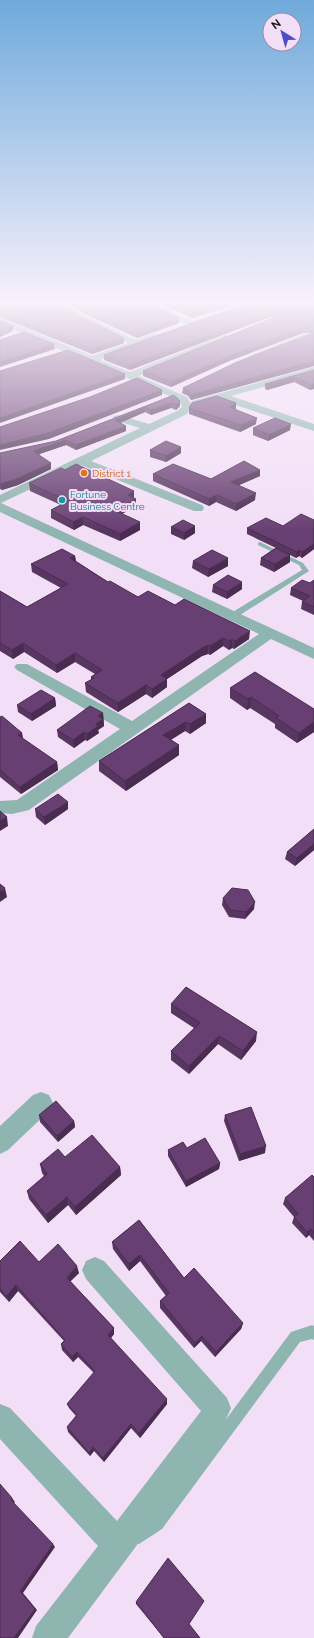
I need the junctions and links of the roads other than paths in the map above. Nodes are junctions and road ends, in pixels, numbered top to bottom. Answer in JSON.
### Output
{"nodes":[{"id":1,"x":287,"y":377,"type":"edge"},
{"id":2,"x":134,"y":378,"type":"joint"},
{"id":3,"x":121,"y":385,"type":"edge"},
{"id":4,"x":176,"y":392,"type":"junction"},
{"id":5,"x":219,"y":396,"type":"junction"},
{"id":6,"x":160,"y":400,"type":"edge"},
{"id":7,"x":187,"y":406,"type":"junction"},
{"id":8,"x":132,"y":412,"type":"edge"},
{"id":9,"x":118,"y":418,"type":"junction"},
{"id":10,"x":104,"y":424,"type":"edge"},
{"id":11,"x":150,"y":428,"type":"junction"},
{"id":12,"x":314,"y":428,"type":"edge"},
{"id":13,"x":81,"y":461,"type":"junction"},
{"id":14,"x":1,"y":499,"type":"edge"},
{"id":15,"x":198,"y":508,"type":"dead end"},
{"id":16,"x":260,"y":544,"type":"dead end"},
{"id":17,"x":314,"y":566,"type":"edge"},
{"id":18,"x":306,"y":571,"type":"junction"},
{"id":19,"x":234,"y":616,"type":"junction"},
{"id":20,"x":270,"y":633,"type":"junction"},
{"id":21,"x":314,"y":654,"type":"edge"},
{"id":22,"x":22,"y":667,"type":"dead end"},
{"id":23,"x":131,"y":728,"type":"junction"},
{"id":24,"x":0,"y":808,"type":"edge"},
{"id":25,"x":41,"y":1103,"type":"dead end"},
{"id":26,"x":0,"y":1142,"type":"edge"},
{"id":27,"x":95,"y":1270,"type":"dead end"},
{"id":28,"x":314,"y":1333,"type":"edge"},
{"id":29,"x":0,"y":1418,"type":"edge"},
{"id":30,"x":113,"y":1551,"type":"junction"},
{"id":31,"x":48,"y":1638,"type":"edge"}],
"edges":[{"from":1,"to":5,"type":"street"},
{"from":2,"to":3,"type":"street"},
{"from":2,"to":4,"type":"street"},
{"from":4,"to":6,"type":"street"},
{"from":4,"to":7,"type":"street"},
{"from":5,"to":7,"type":"street"},
{"from":5,"to":12,"type":"street"},
{"from":7,"to":11,"type":"street"},
{"from":8,"to":9,"type":"street"},
{"from":9,"to":10,"type":"street"},
{"from":9,"to":11,"type":"street"},
{"from":11,"to":13,"type":"street"},
{"from":13,"to":14,"type":"street"},
{"from":13,"to":15,"type":"street"},
{"from":14,"to":19,"type":"street"},
{"from":16,"to":18,"type":"lane"},
{"from":17,"to":18,"type":"lane"},
{"from":18,"to":19,"type":"lane"},
{"from":19,"to":20,"type":"street"},
{"from":20,"to":21,"type":"street"},
{"from":20,"to":23,"type":"street"},
{"from":22,"to":23,"type":"street"},
{"from":23,"to":24,"type":"street"},
{"from":25,"to":26,"type":"street"},
{"from":27,"to":30,"type":"street"},
{"from":28,"to":30,"type":"lane"},
{"from":29,"to":30,"type":"street"},
{"from":30,"to":31,"type":"street"}]}
